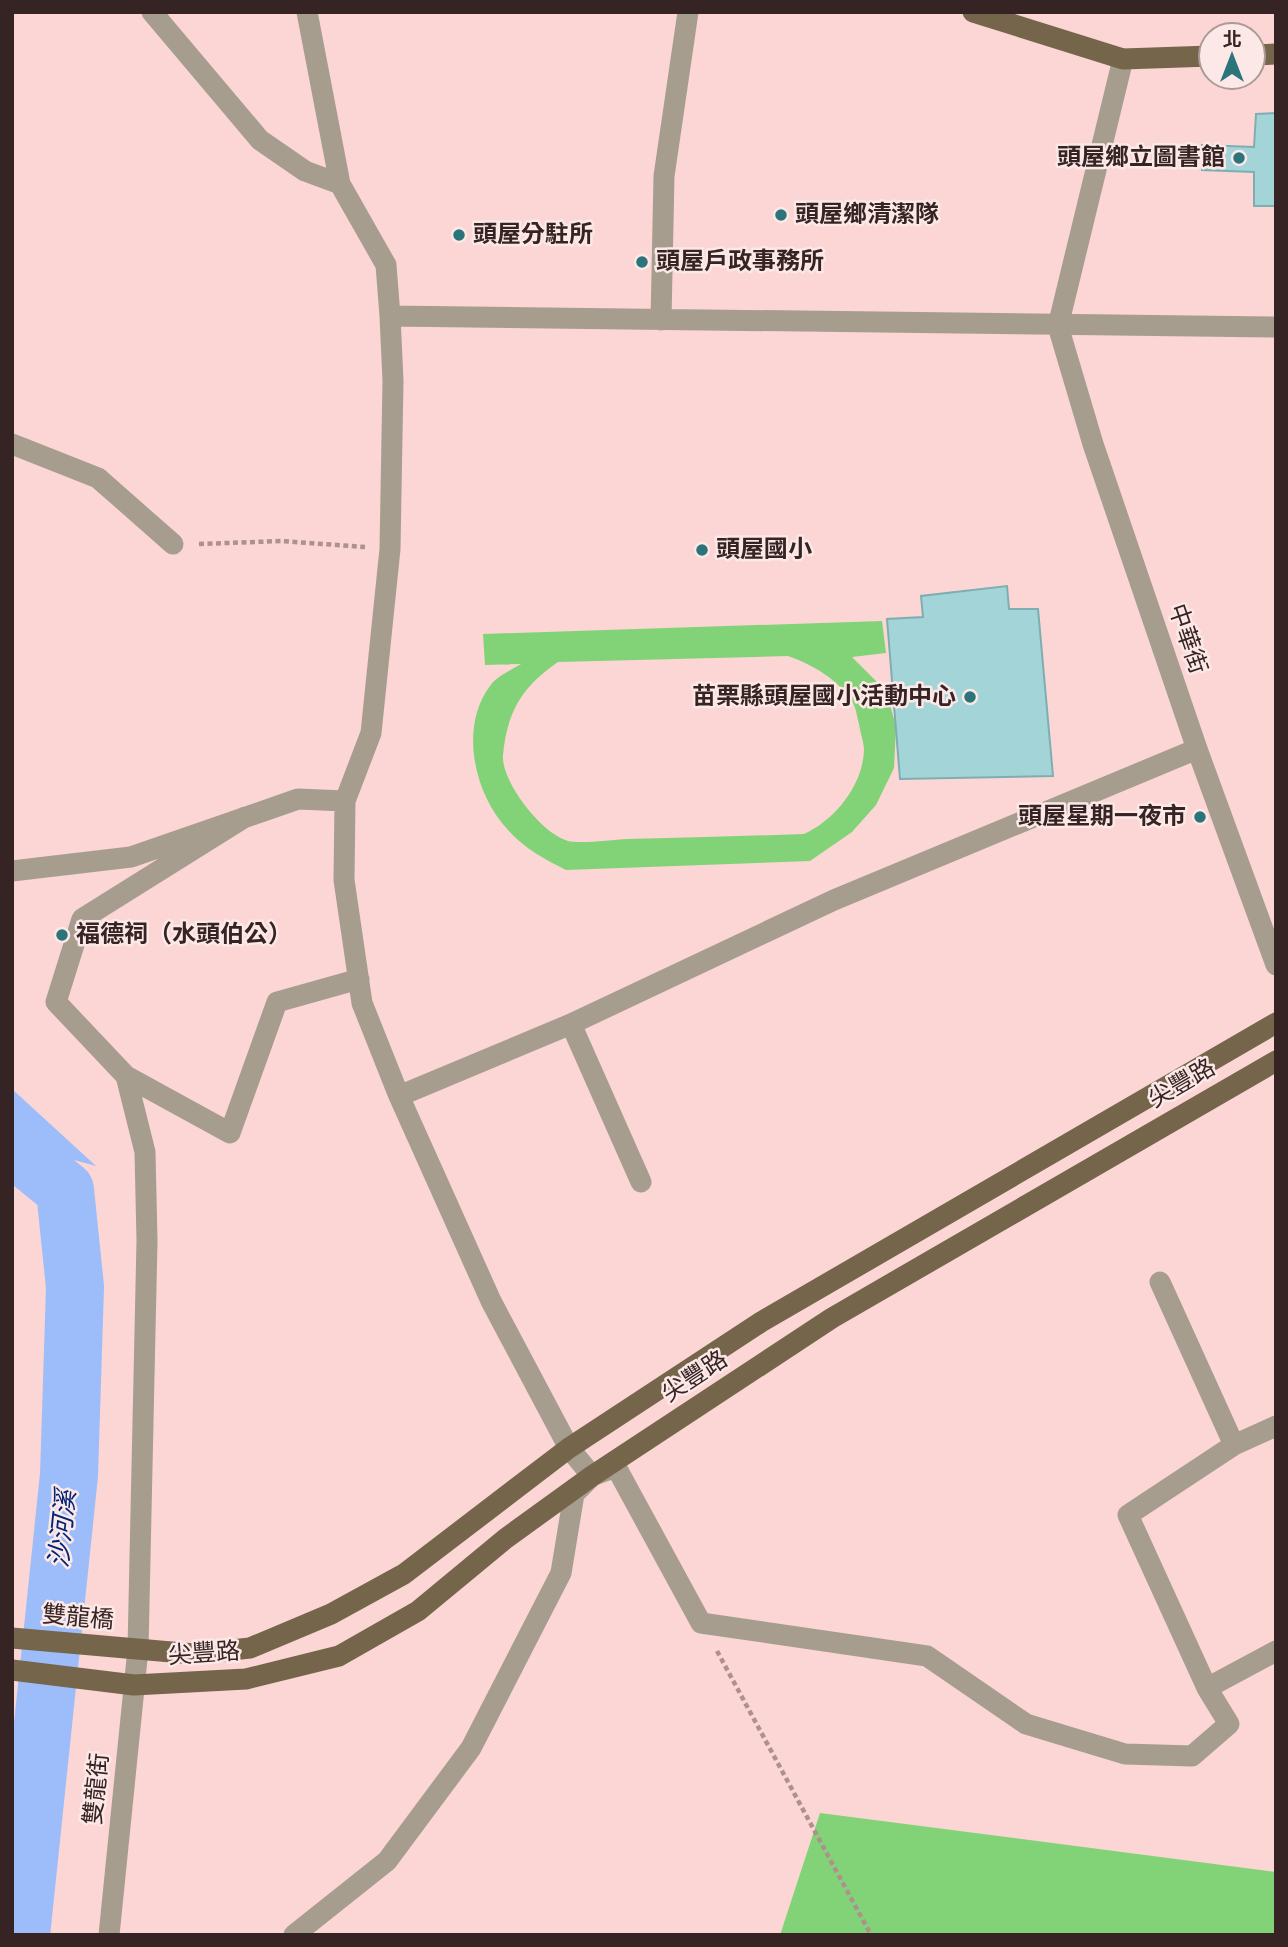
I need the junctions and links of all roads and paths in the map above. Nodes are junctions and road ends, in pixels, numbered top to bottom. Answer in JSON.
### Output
{"nodes":[{"id":1,"x":152,"y":12,"type":"edge"},
{"id":2,"x":307,"y":12,"type":"edge"},
{"id":3,"x":688,"y":12,"type":"edge"},
{"id":4,"x":973,"y":12,"type":"edge"},
{"id":5,"x":1197,"y":56,"type":"edge"},
{"id":6,"x":1122,"y":59,"type":"junction"},
{"id":7,"x":340,"y":184,"type":"junction"},
{"id":8,"x":390,"y":316,"type":"junction"},
{"id":9,"x":661,"y":320,"type":"junction"},
{"id":10,"x":1058,"y":326,"type":"junction"},
{"id":11,"x":1276,"y":327,"type":"edge"},
{"id":12,"x":12,"y":444,"type":"edge"},
{"id":13,"x":173,"y":544,"type":"joint"},
{"id":14,"x":390,"y":549,"type":"junction"},
{"id":15,"x":1197,"y":749,"type":"junction"},
{"id":16,"x":345,"y":802,"type":"junction"},
{"id":17,"x":245,"y":817,"type":"junction"},
{"id":18,"x":12,"y":871,"type":"edge"},
{"id":19,"x":1276,"y":965,"type":"edge"},
{"id":20,"x":359,"y":979,"type":"junction"},
{"id":21,"x":1276,"y":1023,"type":"edge"},
{"id":22,"x":571,"y":1024,"type":"junction"},
{"id":23,"x":1276,"y":1061,"type":"edge"},
{"id":24,"x":127,"y":1076,"type":"junction"},
{"id":25,"x":399,"y":1096,"type":"junction"},
{"id":26,"x":641,"y":1182,"type":"dead end"},
{"id":27,"x":1160,"y":1282,"type":"dead end"},
{"id":28,"x":1276,"y":1426,"type":"edge"},
{"id":29,"x":1234,"y":1445,"type":"junction"},
{"id":30,"x":569,"y":1448,"type":"junction"},
{"id":31,"x":592,"y":1476,"type":"junction"},
{"id":32,"x":701,"y":1623,"type":"junction"},
{"id":33,"x":12,"y":1638,"type":"edge"},
{"id":34,"x":138,"y":1650,"type":"junction"},
{"id":35,"x":1276,"y":1651,"type":"edge"},
{"id":36,"x":12,"y":1670,"type":"edge"},
{"id":37,"x":134,"y":1685,"type":"junction"},
{"id":38,"x":1207,"y":1688,"type":"junction"},
{"id":39,"x":109,"y":1935,"type":"edge"},
{"id":40,"x":294,"y":1935,"type":"edge"},
{"id":41,"x":871,"y":1935,"type":"edge"}],
"edges":[{"from":1,"to":7,"type":"street"},
{"from":2,"to":7,"type":"street"},
{"from":3,"to":9,"type":"street"},
{"from":4,"to":6,"type":"main road"},
{"from":5,"to":6,"type":"main road"},
{"from":6,"to":10,"type":"street"},
{"from":7,"to":8,"type":"street"},
{"from":8,"to":9,"type":"street"},
{"from":8,"to":14,"type":"street"},
{"from":9,"to":10,"type":"street"},
{"from":10,"to":11,"type":"street"},
{"from":10,"to":15,"type":"street","name":"中華街"},
{"from":12,"to":13,"type":"street"},
{"from":13,"to":14,"type":"path"},
{"from":14,"to":16,"type":"street"},
{"from":15,"to":19,"type":"street","name":"中華街"},
{"from":15,"to":22,"type":"street"},
{"from":16,"to":17,"type":"street"},
{"from":16,"to":20,"type":"street"},
{"from":17,"to":18,"type":"street"},
{"from":17,"to":24,"type":"street"},
{"from":20,"to":24,"type":"street"},
{"from":20,"to":25,"type":"street"},
{"from":21,"to":30,"type":"main road","name":"尖豐路"},
{"from":22,"to":25,"type":"street"},
{"from":22,"to":26,"type":"street"},
{"from":23,"to":31,"type":"main road","name":"尖豐路"},
{"from":24,"to":34,"type":"street","name":"雙龍街"},
{"from":25,"to":30,"type":"street"},
{"from":27,"to":29,"type":"street"},
{"from":28,"to":29,"type":"street"},
{"from":29,"to":38,"type":"street"},
{"from":30,"to":31,"type":"street"},
{"from":30,"to":34,"type":"main road","name":"尖豐路"},
{"from":31,"to":32,"type":"street"},
{"from":31,"to":37,"type":"main road","name":"尖豐路"},
{"from":31,"to":40,"type":"street"},
{"from":32,"to":38,"type":"street"},
{"from":32,"to":41,"type":"path"},
{"from":33,"to":34,"type":"main road","name":"雙龍橋"},
{"from":34,"to":37,"type":"street","name":"雙龍街"},
{"from":35,"to":38,"type":"street"},
{"from":36,"to":37,"type":"main road"},
{"from":37,"to":39,"type":"street","name":"雙龍街"}]}
